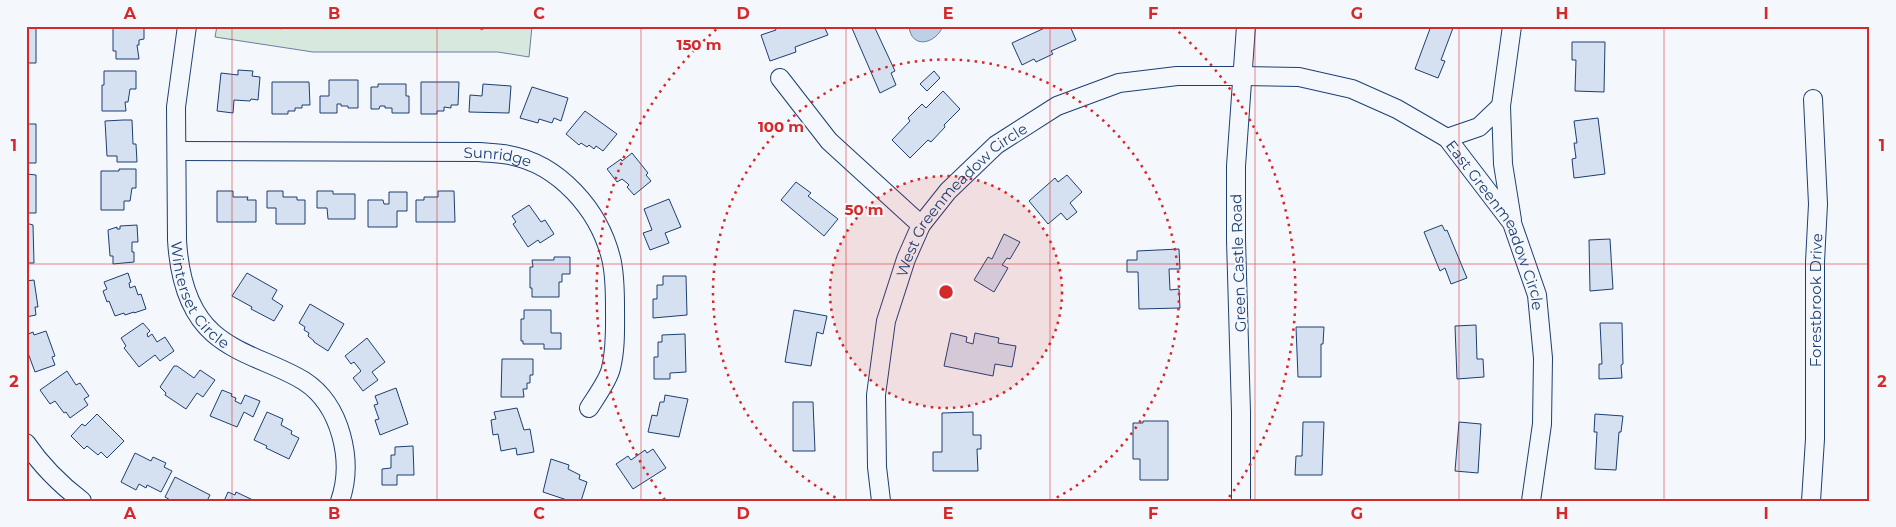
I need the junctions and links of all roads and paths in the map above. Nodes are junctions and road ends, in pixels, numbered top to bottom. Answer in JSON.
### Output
{"nodes":[{"id":1,"x":187,"y":26,"type":"edge"},
{"id":2,"x":278,"y":26,"type":"edge"},
{"id":3,"x":290,"y":26,"type":"edge"},
{"id":4,"x":347,"y":26,"type":"edge"},
{"id":5,"x":351,"y":26,"type":"edge"},
{"id":6,"x":475,"y":26,"type":"edge"},
{"id":7,"x":488,"y":26,"type":"edge"},
{"id":8,"x":1246,"y":26,"type":"edge"},
{"id":9,"x":1512,"y":26,"type":"edge"},
{"id":10,"x":1242,"y":76,"type":"junction"},
{"id":11,"x":780,"y":78,"type":"dead end"},
{"id":12,"x":1813,"y":99,"type":"dead end"},
{"id":13,"x":1501,"y":106,"type":"junction"},
{"id":14,"x":1446,"y":138,"type":"junction"},
{"id":15,"x":177,"y":151,"type":"junction"},
{"id":16,"x":1512,"y":223,"type":"junction"},
{"id":17,"x":921,"y":225,"type":"junction"},
{"id":18,"x":589,"y":408,"type":"dead end"},
{"id":19,"x":26,"y":444,"type":"edge"},
{"id":20,"x":82,"y":501,"type":"edge"},
{"id":21,"x":340,"y":501,"type":"edge"},
{"id":22,"x":881,"y":501,"type":"edge"},
{"id":23,"x":1240,"y":501,"type":"edge"},
{"id":24,"x":1531,"y":501,"type":"edge"},
{"id":25,"x":1811,"y":501,"type":"edge"}],
"edges":[{"from":1,"to":15,"type":"street","name":"Winterset Circle"},
{"from":2,"to":3,"type":"path"},
{"from":4,"to":5,"type":"path"},
{"from":6,"to":7,"type":"path"},
{"from":8,"to":10,"type":"street","name":"Green Castle Road"},
{"from":9,"to":13,"type":"street"},
{"from":10,"to":14,"type":"street","name":"East Greenmeadow Circle"},
{"from":10,"to":17,"type":"street","name":"West Greenmeadow Circle"},
{"from":10,"to":23,"type":"street","name":"Green Castle Road"},
{"from":11,"to":17,"type":"street"},
{"from":12,"to":25,"type":"street","name":"Forestbrook Drive"},
{"from":13,"to":14,"type":"street"},
{"from":13,"to":16,"type":"street"},
{"from":14,"to":16,"type":"street","name":"East Greenmeadow Circle"},
{"from":15,"to":18,"type":"street","name":"Sunridge"},
{"from":15,"to":21,"type":"street","name":"Winterset Circle"},
{"from":16,"to":24,"type":"street","name":"East Greenmeadow Circle"},
{"from":17,"to":22,"type":"street","name":"West Greenmeadow Circle"},
{"from":19,"to":20,"type":"street"}]}
